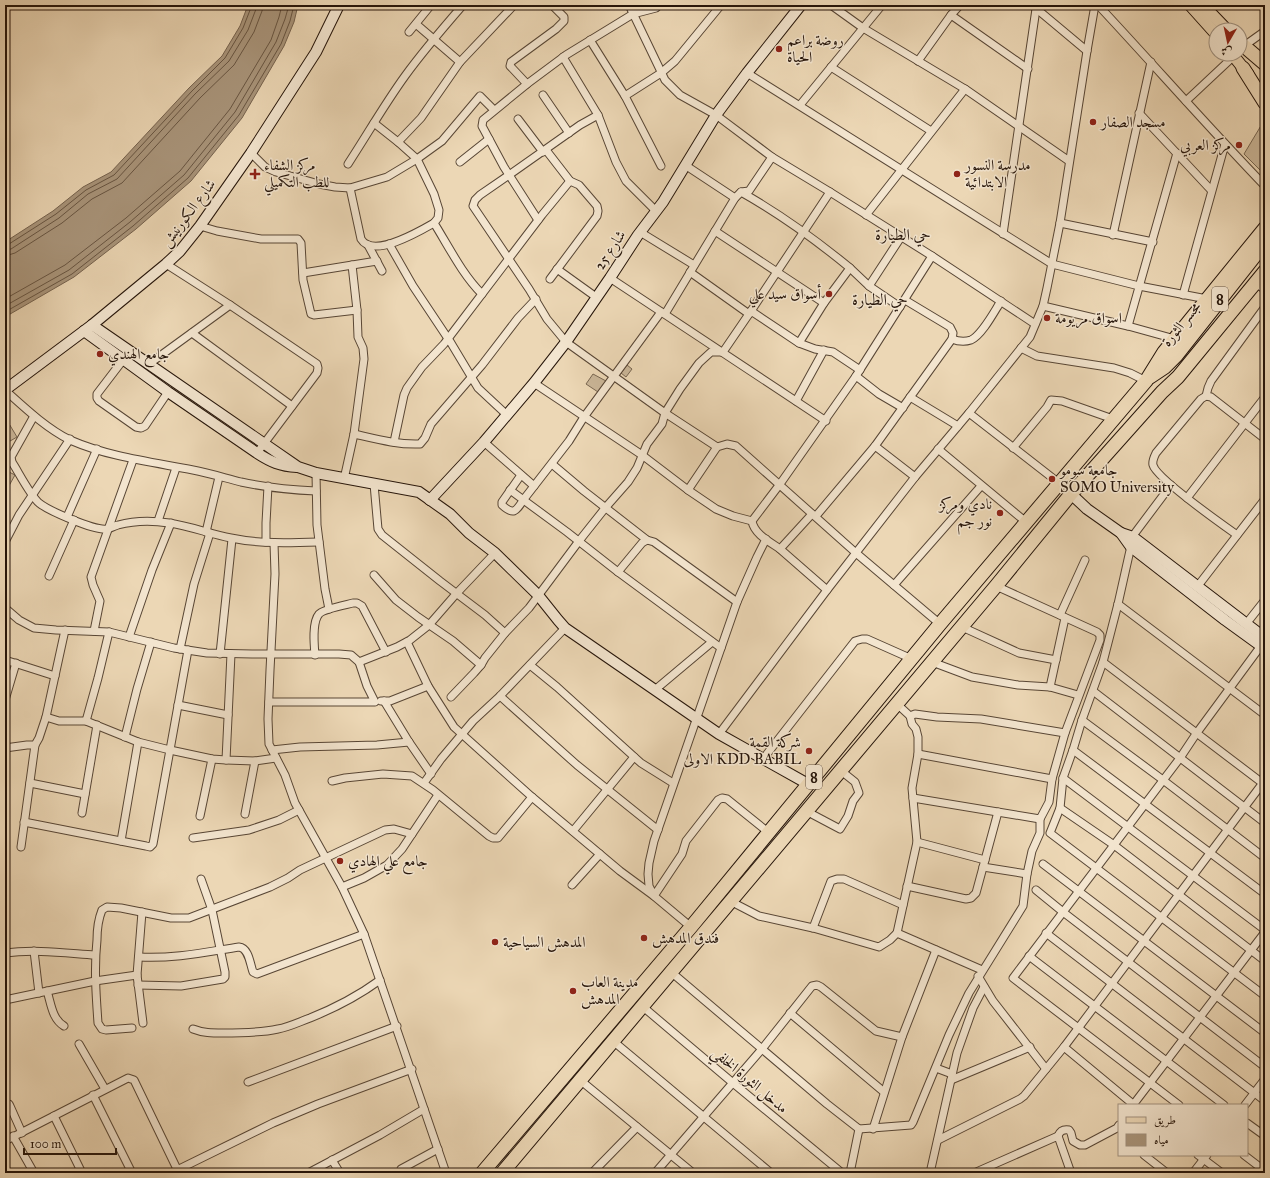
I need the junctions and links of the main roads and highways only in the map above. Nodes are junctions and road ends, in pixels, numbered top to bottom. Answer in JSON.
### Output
{"nodes":[{"id":1,"x":1190,"y":5,"type":"edge"},
{"id":2,"x":1203,"y":5,"type":"edge"},
{"id":3,"x":1210,"y":22,"type":"edge"},
{"id":4,"x":1211,"y":22,"type":"edge"},
{"id":5,"x":1248,"y":49,"type":"edge"},
{"id":6,"x":1248,"y":51,"type":"edge"},
{"id":7,"x":1238,"y":62,"type":"edge"},
{"id":8,"x":1265,"y":64,"type":"edge"},
{"id":9,"x":1243,"y":68,"type":"junction"},
{"id":10,"x":1265,"y":71,"type":"edge"},
{"id":11,"x":1265,"y":95,"type":"edge"},
{"id":12,"x":1265,"y":102,"type":"edge"},
{"id":13,"x":1265,"y":223,"type":"edge"},
{"id":14,"x":1265,"y":228,"type":"edge"},
{"id":15,"x":1259,"y":243,"type":"edge"},
{"id":16,"x":1265,"y":255,"type":"edge"},
{"id":17,"x":1265,"y":270,"type":"edge"},
{"id":18,"x":1260,"y":287,"type":"edge"},
{"id":19,"x":1178,"y":358,"type":"junction"},
{"id":20,"x":1146,"y":380,"type":"junction"},
{"id":21,"x":1162,"y":392,"type":"junction"},
{"id":22,"x":895,"y":679,"type":"junction"},
{"id":23,"x":909,"y":690,"type":"junction"},
{"id":24,"x":873,"y":707,"type":"junction"},
{"id":25,"x":884,"y":718,"type":"junction"},
{"id":26,"x":482,"y":1173,"type":"edge"},
{"id":27,"x":502,"y":1173,"type":"edge"}],
"edges":[{"from":1,"to":3,"type":"main road"},
{"from":2,"to":4,"type":"main road"},
{"from":5,"to":8,"type":"highway"},
{"from":6,"to":10,"type":"main road"},
{"from":7,"to":9,"type":"main road"},
{"from":9,"to":11,"type":"main road"},
{"from":9,"to":12,"type":"highway"},
{"from":13,"to":15,"type":"highway"},
{"from":14,"to":15,"type":"highway"},
{"from":15,"to":19,"type":"highway","name":"مجسر الثورة","number":"8"},
{"from":15,"to":20,"type":"highway"},
{"from":16,"to":19,"type":"highway","name":"مجسر الثورة","number":"8"},
{"from":17,"to":18,"type":"highway"},
{"from":18,"to":21,"type":"highway"},
{"from":19,"to":20,"type":"highway","name":"مجسر الثورة","number":"8"},
{"from":19,"to":21,"type":"highway","name":"مجسر الثورة","number":"8"},
{"from":20,"to":22,"type":"highway","number":"8"},
{"from":21,"to":23,"type":"highway","number":"8"},
{"from":22,"to":23,"type":"highway"},
{"from":22,"to":24,"type":"highway","number":"8"},
{"from":23,"to":25,"type":"highway","number":"8"},
{"from":24,"to":25,"type":"highway"},
{"from":24,"to":26,"type":"highway","number":"8"},
{"from":25,"to":27,"type":"highway","number":"8"}]}
